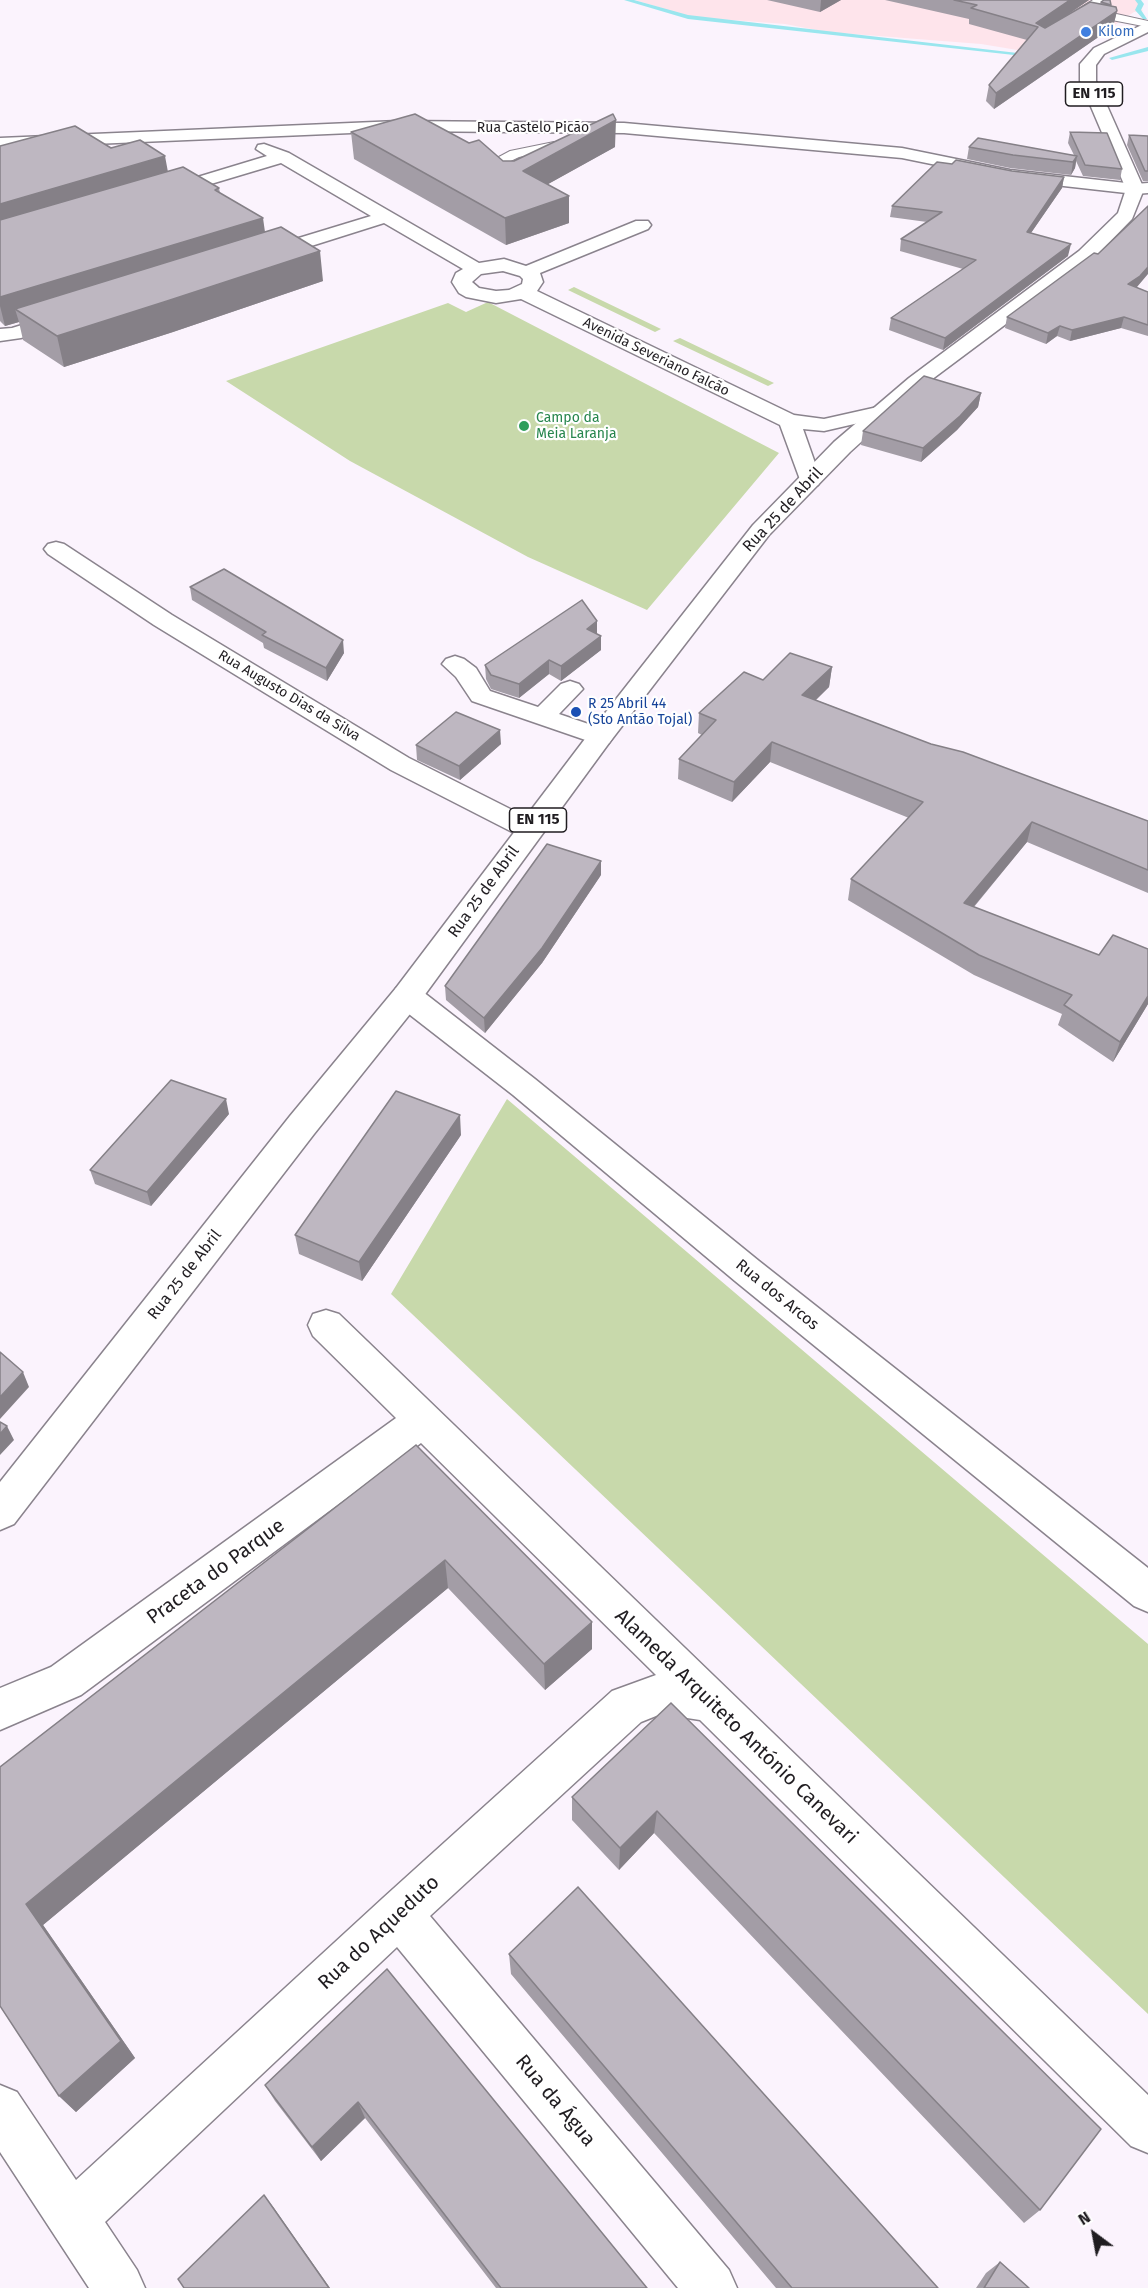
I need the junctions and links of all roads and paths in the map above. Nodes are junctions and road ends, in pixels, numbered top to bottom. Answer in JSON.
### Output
{"nodes":[{"id":1,"x":1101,"y":0,"type":"edge"},
{"id":2,"x":1085,"y":10,"type":"junction"},
{"id":3,"x":1148,"y":25,"type":"edge"},
{"id":4,"x":1058,"y":28,"type":"edge"},
{"id":5,"x":624,"y":128,"type":"junction"},
{"id":6,"x":281,"y":132,"type":"junction"},
{"id":7,"x":241,"y":133,"type":"junction"},
{"id":8,"x":58,"y":142,"type":"junction"},
{"id":9,"x":0,"y":143,"type":"edge"},
{"id":10,"x":588,"y":143,"type":"junction"},
{"id":11,"x":0,"y":157,"type":"edge"},
{"id":12,"x":283,"y":157,"type":"junction"},
{"id":13,"x":552,"y":161,"type":"dead end"},
{"id":14,"x":520,"y":178,"type":"edge"},
{"id":15,"x":1141,"y":189,"type":"edge"},
{"id":16,"x":152,"y":196,"type":"edge"},
{"id":17,"x":385,"y":217,"type":"junction"},
{"id":18,"x":642,"y":225,"type":"dead end"},
{"id":19,"x":250,"y":260,"type":"edge"},
{"id":20,"x":476,"y":269,"type":"junction"},
{"id":21,"x":527,"y":272,"type":"junction"},
{"id":22,"x":523,"y":292,"type":"junction"},
{"id":23,"x":81,"y":313,"type":"edge"},
{"id":24,"x":0,"y":335,"type":"edge"},
{"id":25,"x":882,"y":412,"type":"junction"},
{"id":26,"x":824,"y":425,"type":"junction"},
{"id":27,"x":791,"y":426,"type":"junction"},
{"id":28,"x":842,"y":447,"type":"junction"},
{"id":29,"x":810,"y":480,"type":"junction"},
{"id":30,"x":56,"y":549,"type":"dead end"},
{"id":31,"x":455,"y":664,"type":"dead end"},
{"id":32,"x":570,"y":689,"type":"dead end"},
{"id":33,"x":542,"y":717,"type":"junction"},
{"id":34,"x":600,"y":737,"type":"junction"},
{"id":35,"x":530,"y":830,"type":"junction"},
{"id":36,"x":407,"y":996,"type":"junction"},
{"id":37,"x":326,"y":1325,"type":"dead end"},
{"id":38,"x":423,"y":1420,"type":"junction"},
{"id":39,"x":0,"y":1512,"type":"edge"},
{"id":40,"x":1148,"y":1593,"type":"edge"},
{"id":41,"x":707,"y":1700,"type":"junction"},
{"id":42,"x":0,"y":1709,"type":"edge"},
{"id":43,"x":399,"y":1914,"type":"junction"},
{"id":44,"x":0,"y":2109,"type":"edge"},
{"id":45,"x":1148,"y":2129,"type":"edge"},
{"id":46,"x":72,"y":2218,"type":"junction"},
{"id":47,"x":119,"y":2288,"type":"edge"},
{"id":48,"x":711,"y":2288,"type":"edge"}],
"edges":[{"from":1,"to":2,"type":"lane"},
{"from":2,"to":3,"type":"lane"},
{"from":2,"to":4,"type":"lane"},
{"from":3,"to":15,"type":"street","number":"EN 115"},
{"from":5,"to":6,"type":"street","name":"Rua Castelo Picão"},
{"from":5,"to":10,"type":"lane"},
{"from":5,"to":15,"type":"street","name":"Rua Castelo Picão"},
{"from":6,"to":7,"type":"street","name":"Rua Castelo Picão"},
{"from":6,"to":12,"type":"street"},
{"from":7,"to":8,"type":"street","name":"Rua Castelo Picão"},
{"from":7,"to":12,"type":"street"},
{"from":8,"to":9,"type":"street","name":"Rua Castelo Picão"},
{"from":8,"to":11,"type":"street"},
{"from":10,"to":13,"type":"lane"},
{"from":10,"to":14,"type":"lane"},
{"from":12,"to":16,"type":"street"},
{"from":12,"to":17,"type":"street"},
{"from":15,"to":25,"type":"street","name":"Rua 25 de Abril","number":"EN 115"},
{"from":17,"to":19,"type":"street"},
{"from":17,"to":20,"type":"street"},
{"from":18,"to":21,"type":"street"},
{"from":20,"to":21,"type":"street"},
{"from":20,"to":22,"type":"street"},
{"from":21,"to":22,"type":"street"},
{"from":22,"to":27,"type":"street","name":"Avenida Severiano Falcão"},
{"from":23,"to":24,"type":"street"},
{"from":25,"to":26,"type":"street","name":"Avenida Severiano Falcão"},
{"from":25,"to":28,"type":"street","name":"Rua 25 de Abril","number":"EN 115"},
{"from":26,"to":27,"type":"street","name":"Avenida Severiano Falcão"},
{"from":26,"to":28,"type":"street"},
{"from":27,"to":28,"type":"street","name":"Avenida Severiano Falcão"},
{"from":27,"to":29,"type":"street"},
{"from":28,"to":29,"type":"street","name":"Rua 25 de Abril","number":"EN 115"},
{"from":29,"to":34,"type":"street","name":"Rua 25 de Abril","number":"EN 115"},
{"from":30,"to":35,"type":"street","name":"Rua Augusto Dias da Silva"},
{"from":31,"to":33,"type":"street"},
{"from":32,"to":33,"type":"street"},
{"from":33,"to":34,"type":"street"},
{"from":34,"to":35,"type":"street","name":"Rua 25 de Abril","number":"EN 115"},
{"from":35,"to":36,"type":"street","name":"Rua 25 de Abril","number":"EN 115"},
{"from":36,"to":39,"type":"street","name":"Rua 25 de Abril","number":"EN 115"},
{"from":36,"to":40,"type":"street","name":"Rua dos Arcos"},
{"from":37,"to":38,"type":"street","name":"Alameda Arquiteto António Canevari"},
{"from":38,"to":41,"type":"street","name":"Alameda Arquiteto António Canevari"},
{"from":38,"to":42,"type":"street","name":"Praceta do Parque"},
{"from":41,"to":43,"type":"street","name":"Rua do Aqueduto"},
{"from":41,"to":45,"type":"street","name":"Alameda Arquiteto António Canevari"},
{"from":43,"to":46,"type":"street","name":"Rua do Aqueduto"},
{"from":43,"to":48,"type":"street","name":"Rua da Água"},
{"from":44,"to":46,"type":"street"},
{"from":46,"to":47,"type":"street"}]}
